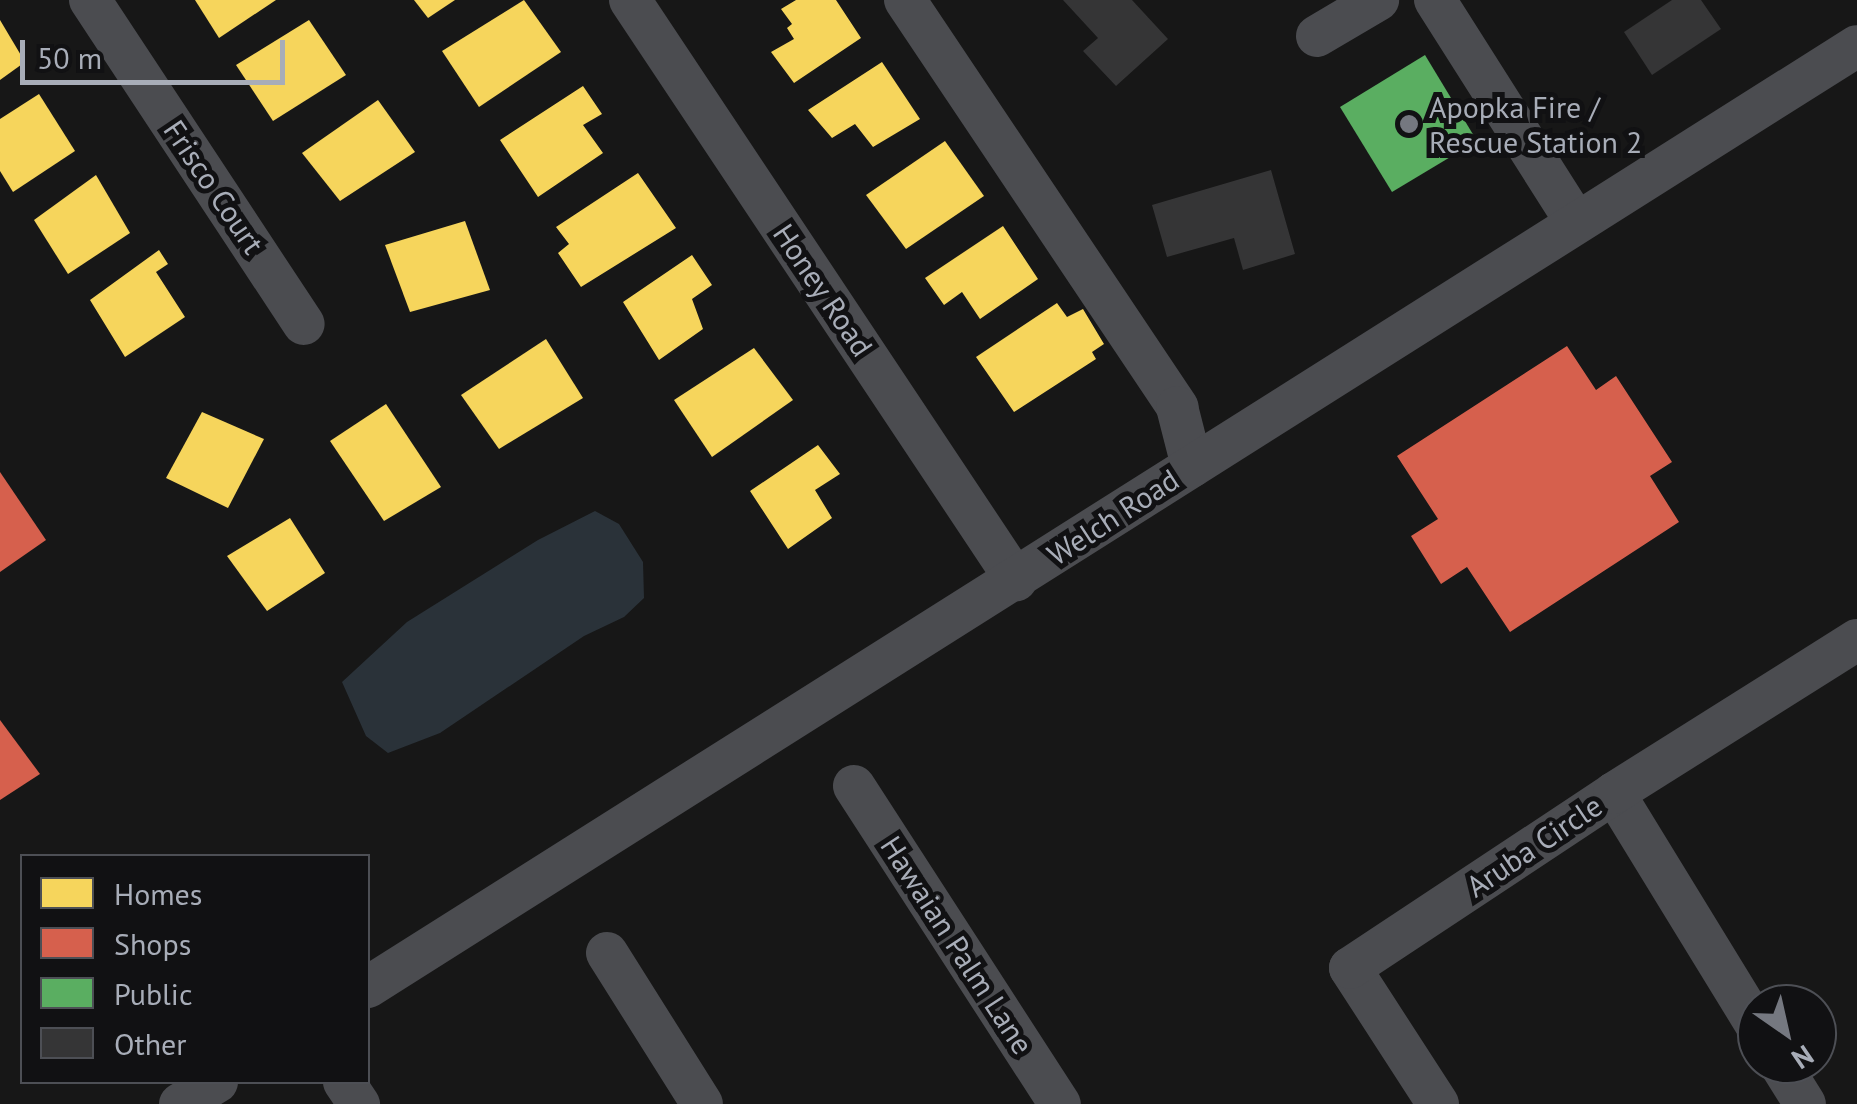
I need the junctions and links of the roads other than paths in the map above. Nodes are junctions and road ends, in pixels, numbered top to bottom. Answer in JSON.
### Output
{"nodes":[{"id":1,"x":90,"y":0,"type":"edge"},
{"id":2,"x":630,"y":0,"type":"edge"},
{"id":3,"x":905,"y":0,"type":"edge"},
{"id":4,"x":1378,"y":0,"type":"edge"},
{"id":5,"x":1436,"y":0,"type":"edge"},
{"id":6,"x":1317,"y":36,"type":"dead end"},
{"id":7,"x":1857,"y":46,"type":"edge"},
{"id":8,"x":1576,"y":222,"type":"junction"},
{"id":9,"x":304,"y":324,"type":"dead end"},
{"id":10,"x":1192,"y":466,"type":"junction"},
{"id":11,"x":1016,"y":580,"type":"junction"},
{"id":12,"x":1857,"y":640,"type":"edge"},
{"id":13,"x":854,"y":786,"type":"dead end"},
{"id":14,"x":1614,"y":793,"type":"junction"},
{"id":15,"x":608,"y":952,"type":"dead end"},
{"id":16,"x":370,"y":987,"type":"edge"},
{"id":17,"x":1737,"y":993,"type":"edge"},
{"id":18,"x":213,"y":1084,"type":"edge"},
{"id":19,"x":180,"y":1104,"type":"edge"},
{"id":20,"x":702,"y":1104,"type":"edge"},
{"id":21,"x":1060,"y":1104,"type":"edge"},
{"id":22,"x":1438,"y":1104,"type":"edge"}],
"edges":[{"from":1,"to":9,"type":"street","name":"Frisco Court"},
{"from":2,"to":11,"type":"street","name":"Honey Road"},
{"from":3,"to":10,"type":"street"},
{"from":4,"to":6,"type":"street"},
{"from":5,"to":8,"type":"street"},
{"from":7,"to":8,"type":"street","name":"Welch Road"},
{"from":8,"to":10,"type":"street","name":"Welch Road"},
{"from":10,"to":11,"type":"street","name":"Welch Road"},
{"from":11,"to":16,"type":"street","name":"Welch Road"},
{"from":12,"to":14,"type":"street","name":"Aruba Circle"},
{"from":13,"to":21,"type":"street","name":"Hawaian Palm Lane"},
{"from":14,"to":17,"type":"street"},
{"from":14,"to":22,"type":"street","name":"Aruba Circle"},
{"from":15,"to":20,"type":"street"},
{"from":18,"to":19,"type":"street"}]}
